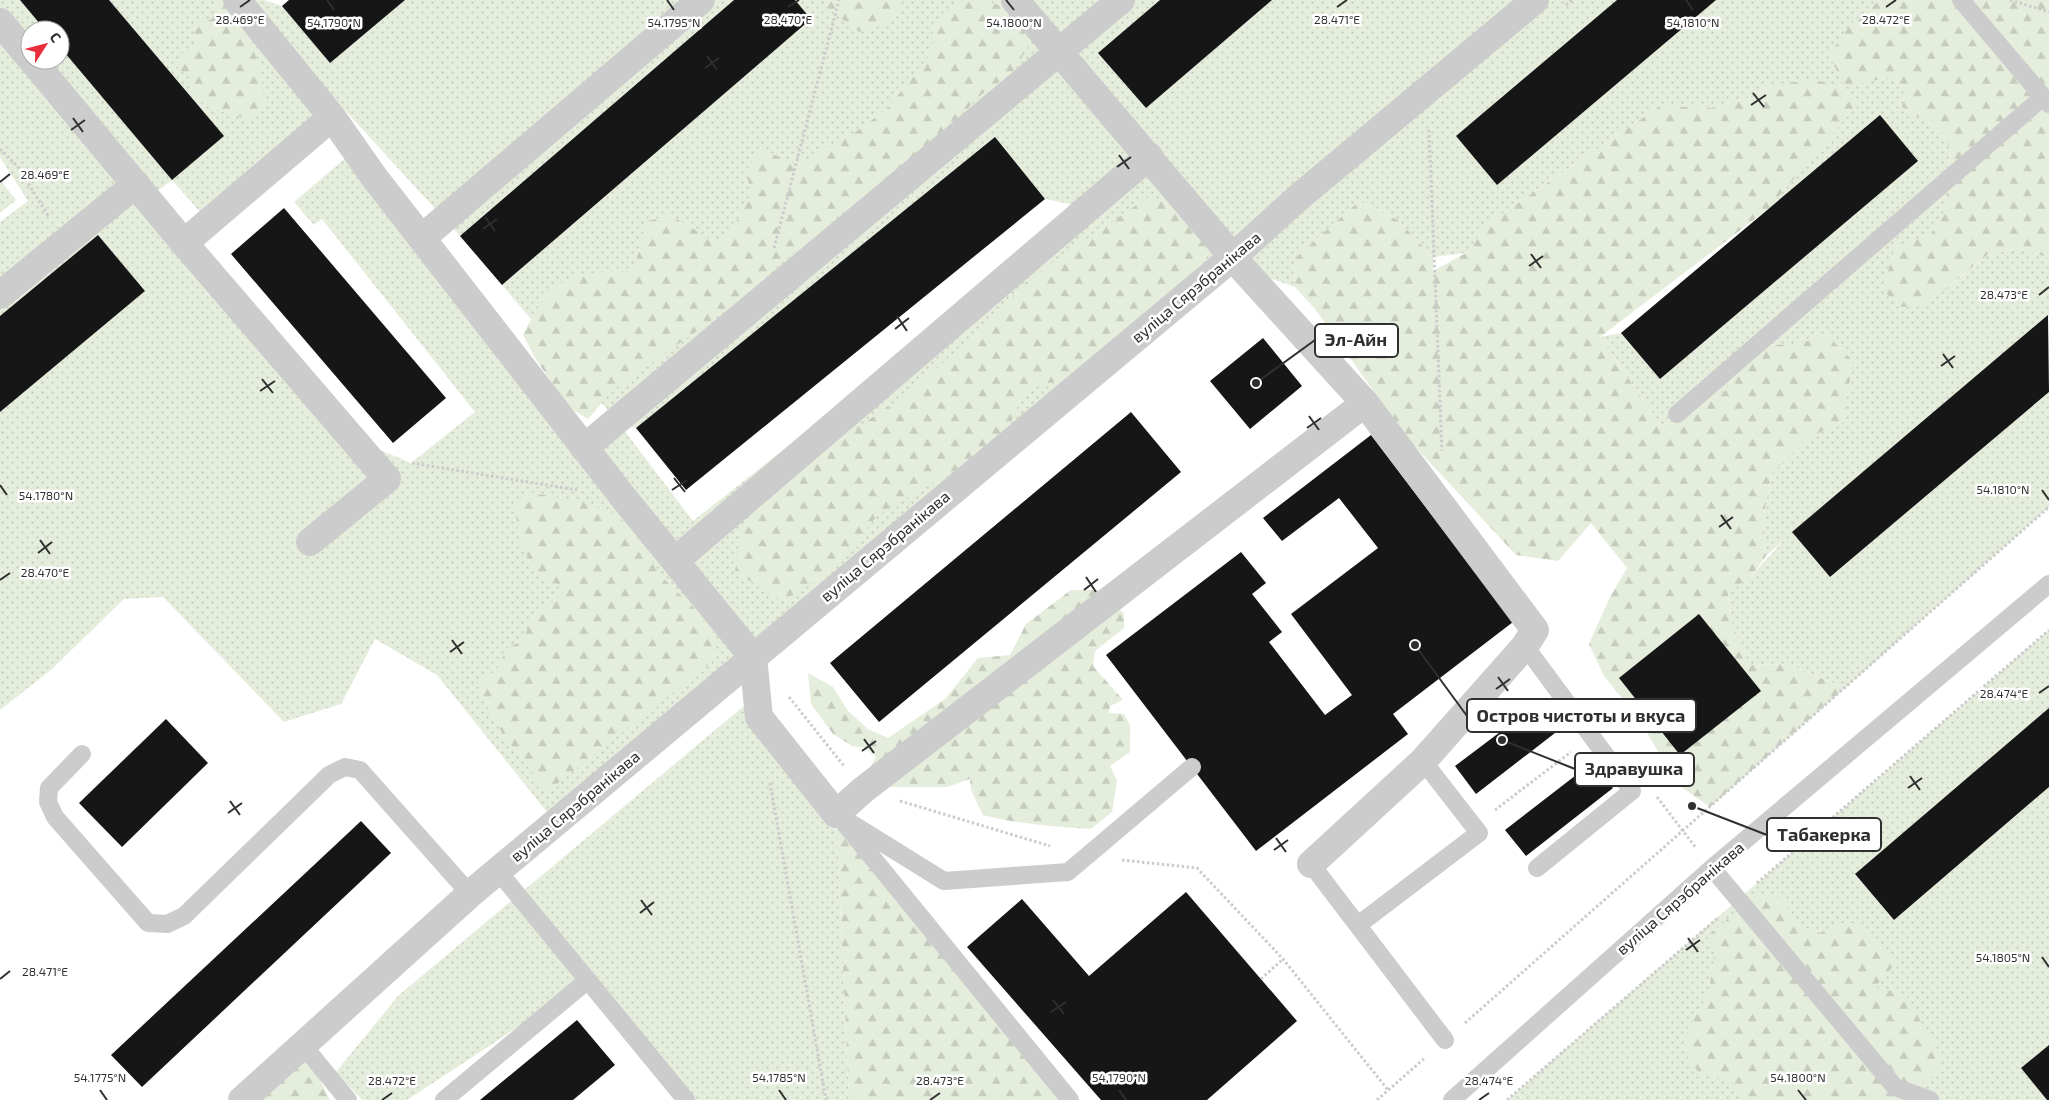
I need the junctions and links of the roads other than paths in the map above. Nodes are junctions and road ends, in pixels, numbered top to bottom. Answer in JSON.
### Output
{"nodes":[{"id":1,"x":701,"y":0,"type":"edge"},
{"id":2,"x":1015,"y":0,"type":"edge"},
{"id":3,"x":1121,"y":0,"type":"edge"},
{"id":4,"x":1535,"y":0,"type":"edge"},
{"id":5,"x":1961,"y":0,"type":"edge"},
{"id":6,"x":249,"y":4,"type":"edge"},
{"id":7,"x":0,"y":22,"type":"edge"},
{"id":8,"x":20,"y":46,"type":"edge"},
{"id":9,"x":1060,"y":53,"type":"junction"},
{"id":10,"x":40,"y":70,"type":"edge"},
{"id":11,"x":2046,"y":100,"type":"edge"},
{"id":12,"x":332,"y":117,"type":"junction"},
{"id":13,"x":1149,"y":156,"type":"junction"},
{"id":14,"x":136,"y":184,"type":"junction"},
{"id":15,"x":423,"y":237,"type":"junction"},
{"id":16,"x":184,"y":243,"type":"junction"},
{"id":17,"x":1234,"y":256,"type":"junction"},
{"id":18,"x":0,"y":295,"type":"edge"},
{"id":19,"x":1365,"y":403,"type":"junction"},
{"id":20,"x":1676,"y":414,"type":"dead end"},
{"id":21,"x":584,"y":448,"type":"junction"},
{"id":22,"x":310,"y":542,"type":"dead end"},
{"id":23,"x":676,"y":560,"type":"junction"},
{"id":24,"x":2049,"y":584,"type":"edge"},
{"id":25,"x":1525,"y":646,"type":"junction"},
{"id":26,"x":753,"y":657,"type":"junction"},
{"id":27,"x":82,"y":754,"type":"dead end"},
{"id":28,"x":1423,"y":761,"type":"junction"},
{"id":29,"x":1192,"y":767,"type":"dead end"},
{"id":30,"x":836,"y":814,"type":"junction"},
{"id":31,"x":1310,"y":864,"type":"joint"},
{"id":32,"x":1537,"y":868,"type":"dead end"},
{"id":33,"x":1712,"y":868,"type":"junction"},
{"id":34,"x":498,"y":871,"type":"junction"},
{"id":35,"x":470,"y":894,"type":"junction"},
{"id":36,"x":1358,"y":925,"type":"junction"},
{"id":37,"x":588,"y":980,"type":"junction"},
{"id":38,"x":1445,"y":1040,"type":"road end"},
{"id":39,"x":302,"y":1044,"type":"junction"},
{"id":40,"x":242,"y":1100,"type":"edge"},
{"id":41,"x":348,"y":1100,"type":"edge"},
{"id":42,"x":444,"y":1100,"type":"edge"},
{"id":43,"x":686,"y":1100,"type":"edge"},
{"id":44,"x":1070,"y":1100,"type":"edge"},
{"id":45,"x":1452,"y":1100,"type":"edge"},
{"id":46,"x":1930,"y":1100,"type":"edge"}],
"edges":[{"from":1,"to":15,"type":"street"},
{"from":2,"to":9,"type":"street"},
{"from":3,"to":9,"type":"street"},
{"from":4,"to":17,"type":"street","name":"вуліца Сярэбранікава"},
{"from":5,"to":11,"type":"lane"},
{"from":6,"to":12,"type":"street"},
{"from":7,"to":8,"type":"street"},
{"from":9,"to":13,"type":"street"},
{"from":9,"to":21,"type":"street"},
{"from":10,"to":14,"type":"street"},
{"from":11,"to":20,"type":"lane"},
{"from":12,"to":15,"type":"street"},
{"from":12,"to":16,"type":"street"},
{"from":13,"to":17,"type":"street"},
{"from":13,"to":23,"type":"street"},
{"from":14,"to":16,"type":"street"},
{"from":14,"to":18,"type":"street"},
{"from":15,"to":21,"type":"street"},
{"from":16,"to":22,"type":"street"},
{"from":17,"to":19,"type":"street"},
{"from":17,"to":26,"type":"street","name":"вуліца Сярэбранікава"},
{"from":19,"to":25,"type":"street"},
{"from":19,"to":30,"type":"street"},
{"from":21,"to":23,"type":"street"},
{"from":23,"to":26,"type":"street"},
{"from":24,"to":33,"type":"lane","name":"вуліца Сярэбранікава"},
{"from":25,"to":28,"type":"street"},
{"from":25,"to":32,"type":"lane"},
{"from":26,"to":30,"type":"street"},
{"from":26,"to":34,"type":"street","name":"вуліца Сярэбранікава"},
{"from":27,"to":35,"type":"lane"},
{"from":28,"to":31,"type":"street"},
{"from":28,"to":36,"type":"lane"},
{"from":29,"to":30,"type":"lane"},
{"from":30,"to":44,"type":"lane"},
{"from":31,"to":36,"type":"lane"},
{"from":33,"to":45,"type":"lane","name":"вуліца Сярэбранікава"},
{"from":33,"to":46,"type":"lane"},
{"from":34,"to":35,"type":"street","name":"вуліца Сярэбранікава"},
{"from":34,"to":37,"type":"lane"},
{"from":35,"to":39,"type":"street","name":"вуліца Сярэбранікава"},
{"from":36,"to":38,"type":"lane"},
{"from":37,"to":42,"type":"lane"},
{"from":37,"to":43,"type":"lane"},
{"from":39,"to":40,"type":"street","name":"вуліца Сярэбранікава"},
{"from":39,"to":41,"type":"lane"}]}
